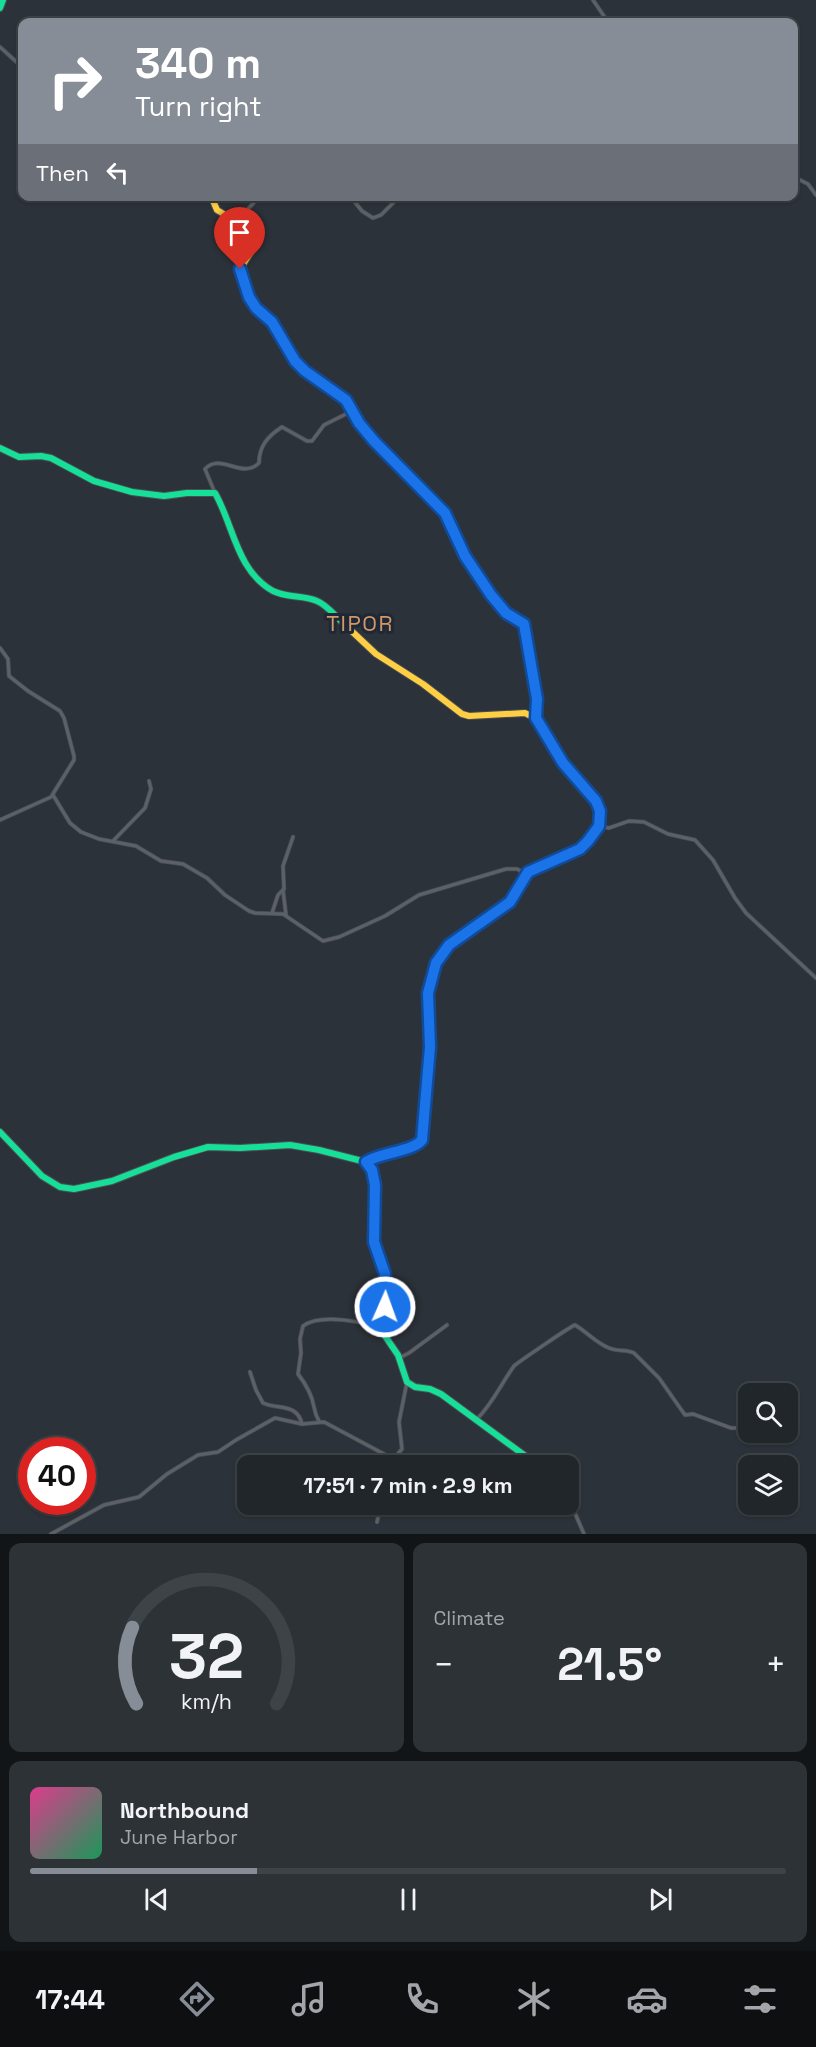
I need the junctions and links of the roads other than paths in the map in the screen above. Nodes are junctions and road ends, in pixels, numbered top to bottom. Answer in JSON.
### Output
{"nodes":[{"id":1,"x":3,"y":0,"type":"edge"},
{"id":2,"x":593,"y":0,"type":"edge"},
{"id":3,"x":0,"y":8,"type":"edge"},
{"id":4,"x":605,"y":18,"type":"edge"},
{"id":5,"x":0,"y":47,"type":"edge"},
{"id":6,"x":18,"y":63,"type":"edge"},
{"id":7,"x":798,"y":179,"type":"edge"},
{"id":8,"x":816,"y":195,"type":"edge"},
{"id":9,"x":213,"y":201,"type":"edge"},
{"id":10,"x":255,"y":201,"type":"edge"},
{"id":11,"x":354,"y":201,"type":"edge"},
{"id":12,"x":395,"y":201,"type":"edge"},
{"id":13,"x":237,"y":221,"type":"junction"},
{"id":14,"x":352,"y":411,"type":"junction"},
{"id":15,"x":0,"y":448,"type":"edge"},
{"id":16,"x":215,"y":494,"type":"junction"},
{"id":17,"x":0,"y":648,"type":"edge"},
{"id":18,"x":536,"y":718,"type":"junction"},
{"id":19,"x":149,"y":781,"type":"dead end"},
{"id":20,"x":53,"y":795,"type":"junction"},
{"id":21,"x":0,"y":820,"type":"edge"},
{"id":22,"x":599,"y":826,"type":"junction"},
{"id":23,"x":293,"y":837,"type":"dead end"},
{"id":24,"x":113,"y":841,"type":"junction"},
{"id":25,"x":526,"y":874,"type":"junction"},
{"id":26,"x":283,"y":891,"type":"junction"},
{"id":27,"x":272,"y":913,"type":"junction"},
{"id":28,"x":286,"y":915,"type":"junction"},
{"id":29,"x":816,"y":978,"type":"edge"},
{"id":30,"x":0,"y":1132,"type":"edge"},
{"id":31,"x":366,"y":1162,"type":"junction"},
{"id":32,"x":447,"y":1325,"type":"dead end"},
{"id":33,"x":383,"y":1328,"type":"junction"},
{"id":34,"x":399,"y":1358,"type":"junction"},
{"id":35,"x":250,"y":1372,"type":"dead end"},
{"id":36,"x":407,"y":1382,"type":"junction"},
{"id":37,"x":477,"y":1419,"type":"junction"},
{"id":38,"x":319,"y":1422,"type":"junction"},
{"id":39,"x":302,"y":1424,"type":"junction"},
{"id":40,"x":737,"y":1428,"type":"dead end"},
{"id":41,"x":386,"y":1455,"type":"edge"},
{"id":42,"x":397,"y":1455,"type":"edge"},
{"id":43,"x":524,"y":1455,"type":"edge"},
{"id":44,"x":379,"y":1515,"type":"edge"},
{"id":45,"x":576,"y":1515,"type":"edge"},
{"id":46,"x":377,"y":1522,"type":"dead end"},
{"id":47,"x":51,"y":1534,"type":"edge"},
{"id":48,"x":584,"y":1534,"type":"edge"}],
"edges":[{"from":1,"to":3,"type":"street"},
{"from":2,"to":4,"type":"street"},
{"from":5,"to":6,"type":"street"},
{"from":7,"to":8,"type":"street"},
{"from":9,"to":13,"type":"street"},
{"from":10,"to":13,"type":"street"},
{"from":11,"to":12,"type":"street"},
{"from":13,"to":14,"type":"street"},
{"from":14,"to":16,"type":"street"},
{"from":14,"to":18,"type":"street"},
{"from":15,"to":16,"type":"street"},
{"from":16,"to":18,"type":"street"},
{"from":17,"to":20,"type":"street"},
{"from":18,"to":22,"type":"street"},
{"from":19,"to":24,"type":"street"},
{"from":20,"to":21,"type":"street"},
{"from":20,"to":24,"type":"street"},
{"from":22,"to":25,"type":"street"},
{"from":22,"to":29,"type":"street"},
{"from":23,"to":26,"type":"street"},
{"from":24,"to":27,"type":"street"},
{"from":25,"to":28,"type":"street"},
{"from":25,"to":31,"type":"street"},
{"from":26,"to":27,"type":"street"},
{"from":26,"to":28,"type":"street"},
{"from":27,"to":28,"type":"street"},
{"from":30,"to":31,"type":"street"},
{"from":31,"to":33,"type":"street"},
{"from":32,"to":34,"type":"street"},
{"from":33,"to":34,"type":"street"},
{"from":33,"to":38,"type":"street"},
{"from":34,"to":36,"type":"street"},
{"from":35,"to":39,"type":"street"},
{"from":36,"to":37,"type":"street"},
{"from":36,"to":42,"type":"street"},
{"from":37,"to":40,"type":"street"},
{"from":37,"to":43,"type":"street"},
{"from":38,"to":39,"type":"street"},
{"from":38,"to":41,"type":"street"},
{"from":39,"to":47,"type":"street"},
{"from":44,"to":46,"type":"street"},
{"from":45,"to":48,"type":"street"}]}
